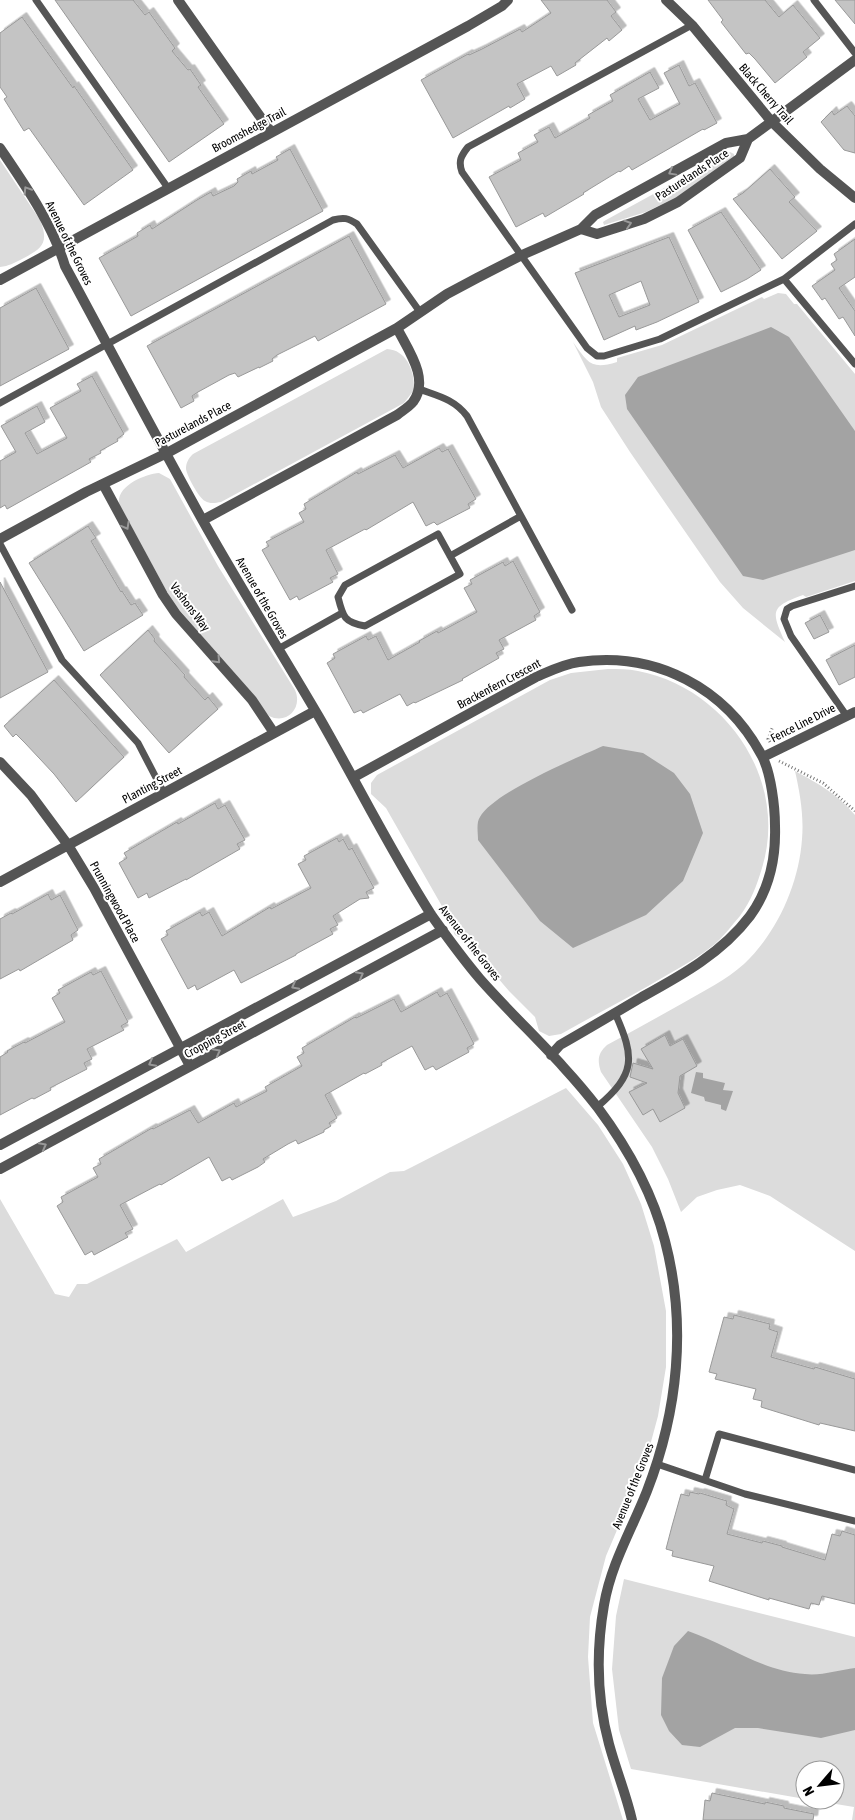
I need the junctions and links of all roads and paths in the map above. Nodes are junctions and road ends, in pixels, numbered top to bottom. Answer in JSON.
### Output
{"nodes":[{"id":1,"x":36,"y":0,"type":"edge"},
{"id":2,"x":178,"y":0,"type":"edge"},
{"id":3,"x":508,"y":0,"type":"edge"},
{"id":4,"x":666,"y":0,"type":"edge"},
{"id":5,"x":814,"y":0,"type":"edge"},
{"id":6,"x":692,"y":25,"type":"junction"},
{"id":7,"x":855,"y":53,"type":"edge"},
{"id":8,"x":855,"y":60,"type":"edge"},
{"id":9,"x":771,"y":121,"type":"junction"},
{"id":10,"x":271,"y":132,"type":"junction"},
{"id":11,"x":748,"y":138,"type":"junction"},
{"id":12,"x":0,"y":148,"type":"edge"},
{"id":13,"x":168,"y":188,"type":"junction"},
{"id":14,"x":855,"y":198,"type":"edge"},
{"id":15,"x":855,"y":224,"type":"edge"},
{"id":16,"x":581,"y":229,"type":"junction"},
{"id":17,"x":59,"y":247,"type":"junction"},
{"id":18,"x":522,"y":256,"type":"junction"},
{"id":19,"x":784,"y":279,"type":"junction"},
{"id":20,"x":0,"y":280,"type":"edge"},
{"id":21,"x":420,"y":312,"type":"junction"},
{"id":22,"x":397,"y":328,"type":"junction"},
{"id":23,"x":107,"y":344,"type":"junction"},
{"id":24,"x":855,"y":364,"type":"edge"},
{"id":25,"x":419,"y":389,"type":"junction"},
{"id":26,"x":0,"y":403,"type":"edge"},
{"id":27,"x":167,"y":453,"type":"junction"},
{"id":28,"x":103,"y":484,"type":"junction"},
{"id":29,"x":521,"y":516,"type":"junction"},
{"id":30,"x":203,"y":520,"type":"junction"},
{"id":31,"x":0,"y":539,"type":"edge"},
{"id":32,"x":0,"y":544,"type":"edge"},
{"id":33,"x":450,"y":556,"type":"junction"},
{"id":34,"x":855,"y":586,"type":"edge"},
{"id":35,"x":572,"y":610,"type":"dead end"},
{"id":36,"x":342,"y":614,"type":"junction"},
{"id":37,"x":278,"y":649,"type":"junction"},
{"id":38,"x":315,"y":711,"type":"junction"},
{"id":39,"x":850,"y":714,"type":"edge"},
{"id":40,"x":773,"y":726,"type":"dead end"},
{"id":41,"x":274,"y":733,"type":"junction"},
{"id":42,"x":774,"y":752,"type":"junction"},
{"id":43,"x":763,"y":757,"type":"junction"},
{"id":44,"x":0,"y":762,"type":"edge"},
{"id":45,"x":354,"y":778,"type":"junction"},
{"id":46,"x":164,"y":793,"type":"junction"},
{"id":47,"x":855,"y":811,"type":"edge"},
{"id":48,"x":68,"y":845,"type":"junction"},
{"id":49,"x":0,"y":882,"type":"edge"},
{"id":50,"x":431,"y":914,"type":"junction"},
{"id":51,"x":443,"y":930,"type":"junction"},
{"id":52,"x":615,"y":1013,"type":"junction"},
{"id":53,"x":180,"y":1048,"type":"junction"},
{"id":54,"x":551,"y":1055,"type":"junction"},
{"id":55,"x":190,"y":1066,"type":"junction"},
{"id":56,"x":597,"y":1107,"type":"junction"},
{"id":57,"x":0,"y":1145,"type":"edge"},
{"id":58,"x":0,"y":1169,"type":"edge"},
{"id":59,"x":657,"y":1464,"type":"junction"},
{"id":60,"x":855,"y":1470,"type":"edge"},
{"id":61,"x":705,"y":1480,"type":"junction"},
{"id":62,"x":855,"y":1521,"type":"edge"},
{"id":63,"x":632,"y":1820,"type":"edge"}],
"edges":[{"from":1,"to":13,"type":"lane"},
{"from":2,"to":10,"type":"street"},
{"from":3,"to":10,"type":"street","name":"Broomshedge Trail"},
{"from":4,"to":6,"type":"street","name":"Black Cherry Trail"},
{"from":5,"to":7,"type":"lane"},
{"from":6,"to":9,"type":"street","name":"Black Cherry Trail"},
{"from":6,"to":18,"type":"lane"},
{"from":8,"to":9,"type":"street","name":"Pasturelands Place"},
{"from":9,"to":11,"type":"street","name":"Pasturelands Place"},
{"from":9,"to":14,"type":"street","name":"Black Cherry Trail"},
{"from":10,"to":13,"type":"street","name":"Broomshedge Trail"},
{"from":11,"to":16,"type":"street","name":"Pasturelands Place","one_way":true},
{"from":16,"to":11,"type":"street","name":"Pasturelands Place","one_way":true},
{"from":17,"to":12,"type":"street","name":"Avenue of the Groves","one_way":true},
{"from":13,"to":17,"type":"street","name":"Broomshedge Trail"},
{"from":15,"to":19,"type":"lane"},
{"from":16,"to":18,"type":"street","name":"Pasturelands Place"},
{"from":17,"to":20,"type":"street","name":"Broomshedge Trail"},
{"from":17,"to":23,"type":"street","name":"Avenue of the Groves"},
{"from":18,"to":19,"type":"lane"},
{"from":18,"to":21,"type":"street","name":"Pasturelands Place"},
{"from":19,"to":24,"type":"lane"},
{"from":21,"to":22,"type":"street","name":"Pasturelands Place"},
{"from":21,"to":23,"type":"lane"},
{"from":22,"to":25,"type":"street"},
{"from":22,"to":27,"type":"street","name":"Pasturelands Place"},
{"from":23,"to":26,"type":"lane"},
{"from":23,"to":27,"type":"street","name":"Avenue of the Groves"},
{"from":25,"to":29,"type":"lane"},
{"from":25,"to":30,"type":"street"},
{"from":27,"to":28,"type":"street","name":"Pasturelands Place"},
{"from":27,"to":30,"type":"street","name":"Avenue of the Groves"},
{"from":28,"to":31,"type":"street","name":"Pasturelands Place"},
{"from":28,"to":41,"type":"street","name":"Vashons Way","one_way":true},
{"from":29,"to":33,"type":"lane"},
{"from":29,"to":35,"type":"lane"},
{"from":30,"to":37,"type":"street","name":"Avenue of the Groves"},
{"from":32,"to":46,"type":"lane"},
{"from":33,"to":36,"type":"lane"},
{"from":33,"to":36,"type":"lane"},
{"from":34,"to":39,"type":"lane"},
{"from":36,"to":37,"type":"lane"},
{"from":37,"to":38,"type":"street","name":"Avenue of the Groves"},
{"from":38,"to":41,"type":"street","name":"Planting Street"},
{"from":38,"to":45,"type":"street","name":"Avenue of the Groves"},
{"from":39,"to":42,"type":"street","name":"Fence Line Drive"},
{"from":40,"to":42,"type":"path"},
{"from":41,"to":46,"type":"street","name":"Planting Street"},
{"from":42,"to":43,"type":"street","name":"Fence Line Drive"},
{"from":42,"to":47,"type":"path"},
{"from":43,"to":45,"type":"street","name":"Brackenfern Crescent"},
{"from":43,"to":52,"type":"street","name":"Brackenfern Crescent"},
{"from":44,"to":48,"type":"street","name":"Prunningwood Place"},
{"from":45,"to":50,"type":"street","name":"Avenue of the Groves"},
{"from":46,"to":48,"type":"street","name":"Planting Street"},
{"from":48,"to":49,"type":"street","name":"Planting Street"},
{"from":48,"to":53,"type":"street","name":"Prunningwood Place"},
{"from":50,"to":51,"type":"street","name":"Avenue of the Groves"},
{"from":50,"to":53,"type":"street","name":"Cropping Street","one_way":true},
{"from":51,"to":54,"type":"street","name":"Avenue of the Groves"},
{"from":55,"to":51,"type":"street","name":"Cropping Street","one_way":true},
{"from":52,"to":54,"type":"street","name":"Brackenfern Crescent"},
{"from":52,"to":56,"type":"lane"},
{"from":53,"to":55,"type":"street","name":"Prunningwood Place"},
{"from":53,"to":57,"type":"street","name":"Cropping Street","one_way":true},
{"from":54,"to":56,"type":"street","name":"Avenue of the Groves"},
{"from":58,"to":55,"type":"street","name":"Cropping Street","one_way":true},
{"from":56,"to":59,"type":"street","name":"Avenue of the Groves"},
{"from":59,"to":61,"type":"lane"},
{"from":59,"to":63,"type":"street","name":"Avenue of the Groves"},
{"from":60,"to":61,"type":"lane"},
{"from":61,"to":62,"type":"lane"}]}
